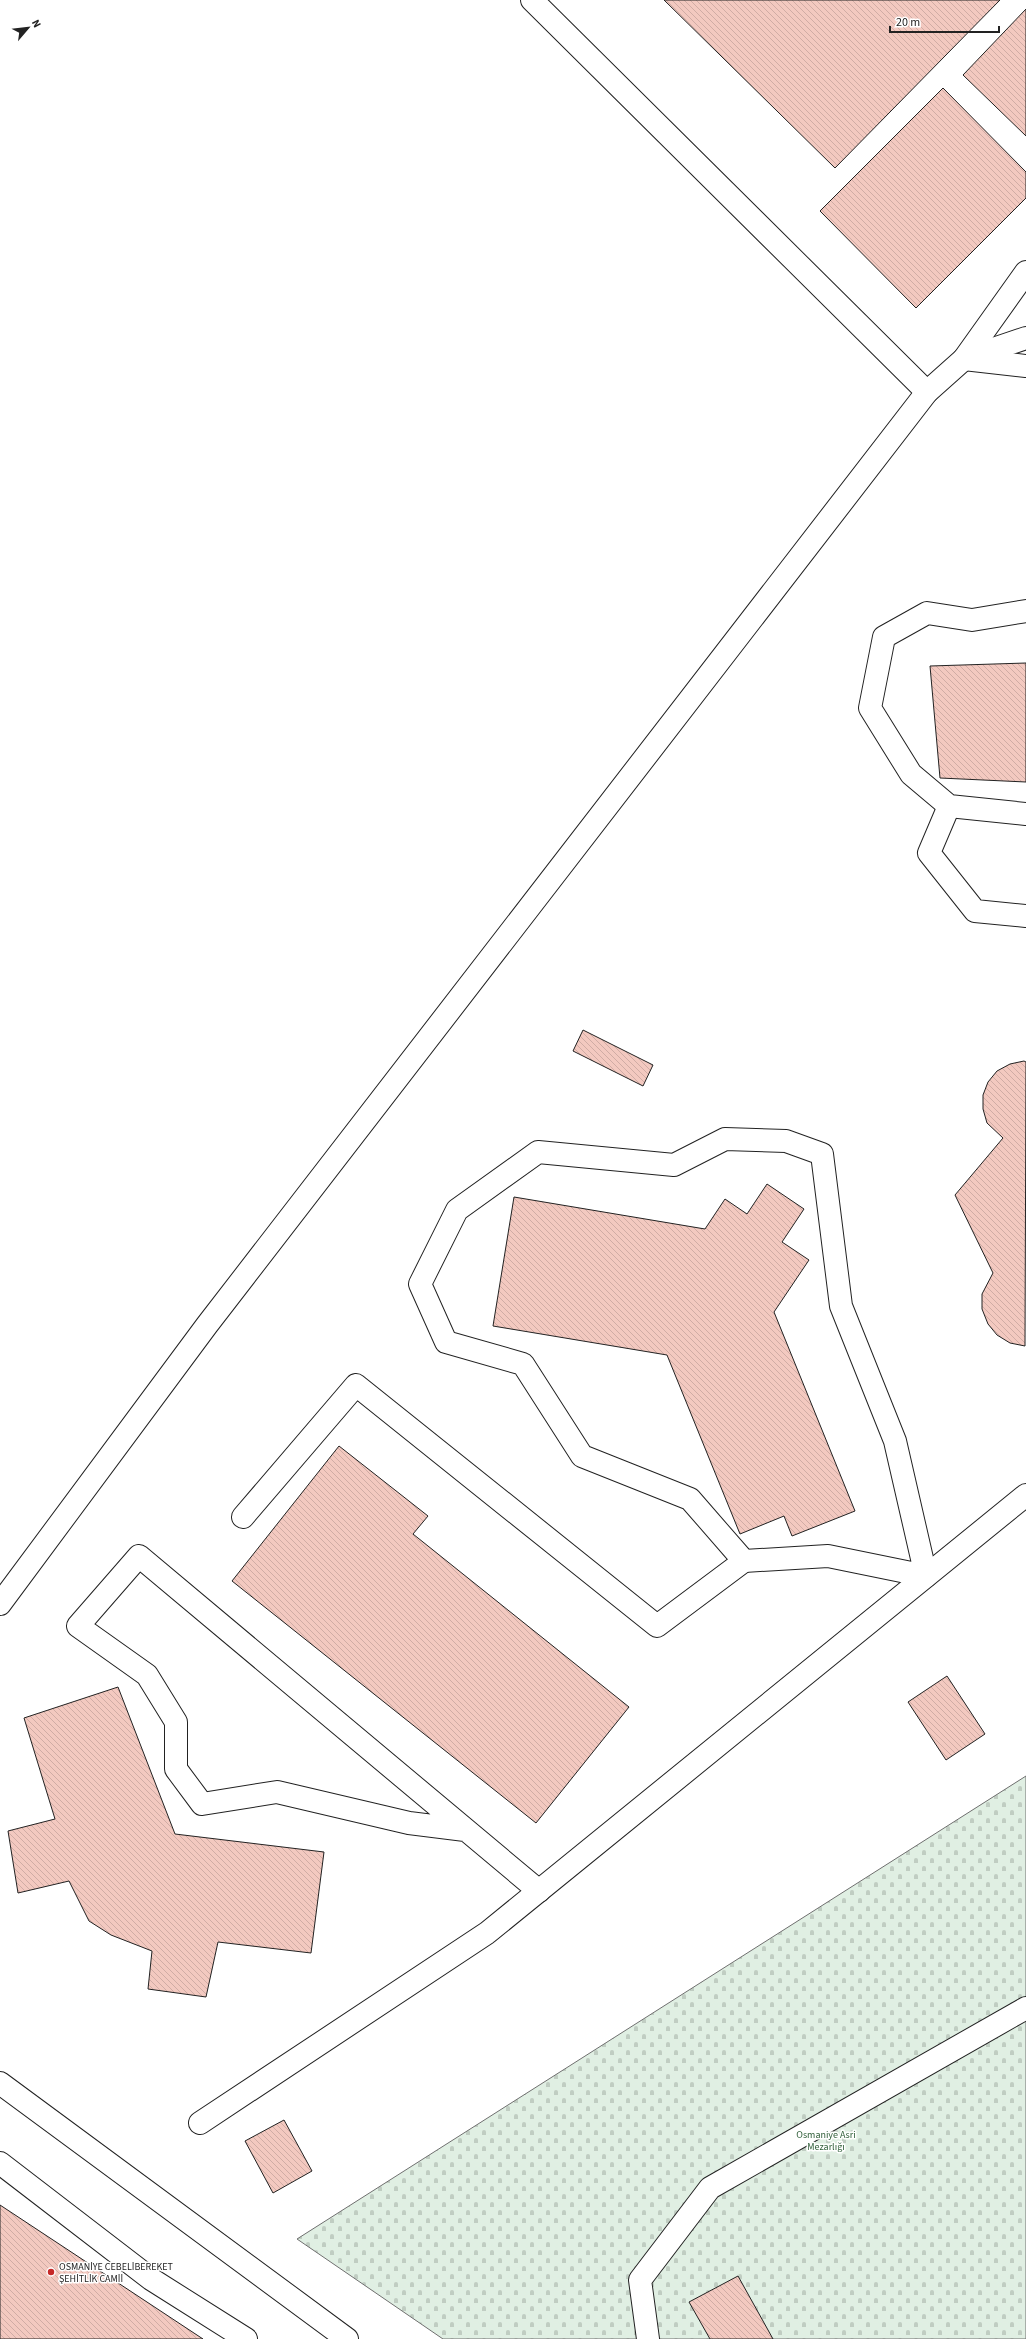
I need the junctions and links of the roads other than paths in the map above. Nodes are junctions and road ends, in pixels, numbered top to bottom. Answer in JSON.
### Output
{"nodes":[{"id":1,"x":532,"y":0,"type":"edge"},
{"id":2,"x":1026,"y":272,"type":"edge"},
{"id":3,"x":1026,"y":338,"type":"edge"},
{"id":4,"x":964,"y":359,"type":"junction"},
{"id":5,"x":1026,"y":366,"type":"edge"},
{"id":6,"x":927,"y":392,"type":"junction"},
{"id":7,"x":1026,"y":611,"type":"edge"},
{"id":8,"x":949,"y":806,"type":"junction"},
{"id":9,"x":1026,"y":814,"type":"edge"},
{"id":10,"x":1026,"y":916,"type":"edge"},
{"id":11,"x":1026,"y":1495,"type":"edge"},
{"id":12,"x":243,"y":1517,"type":"dead end"},
{"id":13,"x":744,"y":1561,"type":"junction"},
{"id":14,"x":926,"y":1576,"type":"junction"},
{"id":15,"x":0,"y":1604,"type":"edge"},
{"id":16,"x":465,"y":1830,"type":"junction"},
{"id":17,"x":539,"y":1891,"type":"junction"},
{"id":18,"x":1026,"y":2008,"type":"edge"},
{"id":19,"x":0,"y":2083,"type":"edge"},
{"id":20,"x":200,"y":2123,"type":"dead end"},
{"id":21,"x":0,"y":2163,"type":"edge"},
{"id":22,"x":246,"y":2339,"type":"edge"},
{"id":23,"x":347,"y":2339,"type":"edge"},
{"id":24,"x":648,"y":2339,"type":"edge"}],
"edges":[{"from":1,"to":6,"type":"main road"},
{"from":2,"to":4,"type":"main road"},
{"from":3,"to":4,"type":"main road"},
{"from":4,"to":5,"type":"main road"},
{"from":4,"to":6,"type":"main road"},
{"from":6,"to":15,"type":"main road"},
{"from":7,"to":8,"type":"main road"},
{"from":8,"to":9,"type":"main road"},
{"from":8,"to":10,"type":"main road"},
{"from":11,"to":14,"type":"main road"},
{"from":12,"to":13,"type":"main road"},
{"from":13,"to":14,"type":"main road"},
{"from":13,"to":14,"type":"main road"},
{"from":14,"to":17,"type":"main road"},
{"from":16,"to":16,"type":"main road"},
{"from":16,"to":17,"type":"main road"},
{"from":17,"to":20,"type":"main road"},
{"from":18,"to":24,"type":"main road"},
{"from":19,"to":23,"type":"main road"},
{"from":21,"to":22,"type":"main road"}]}
